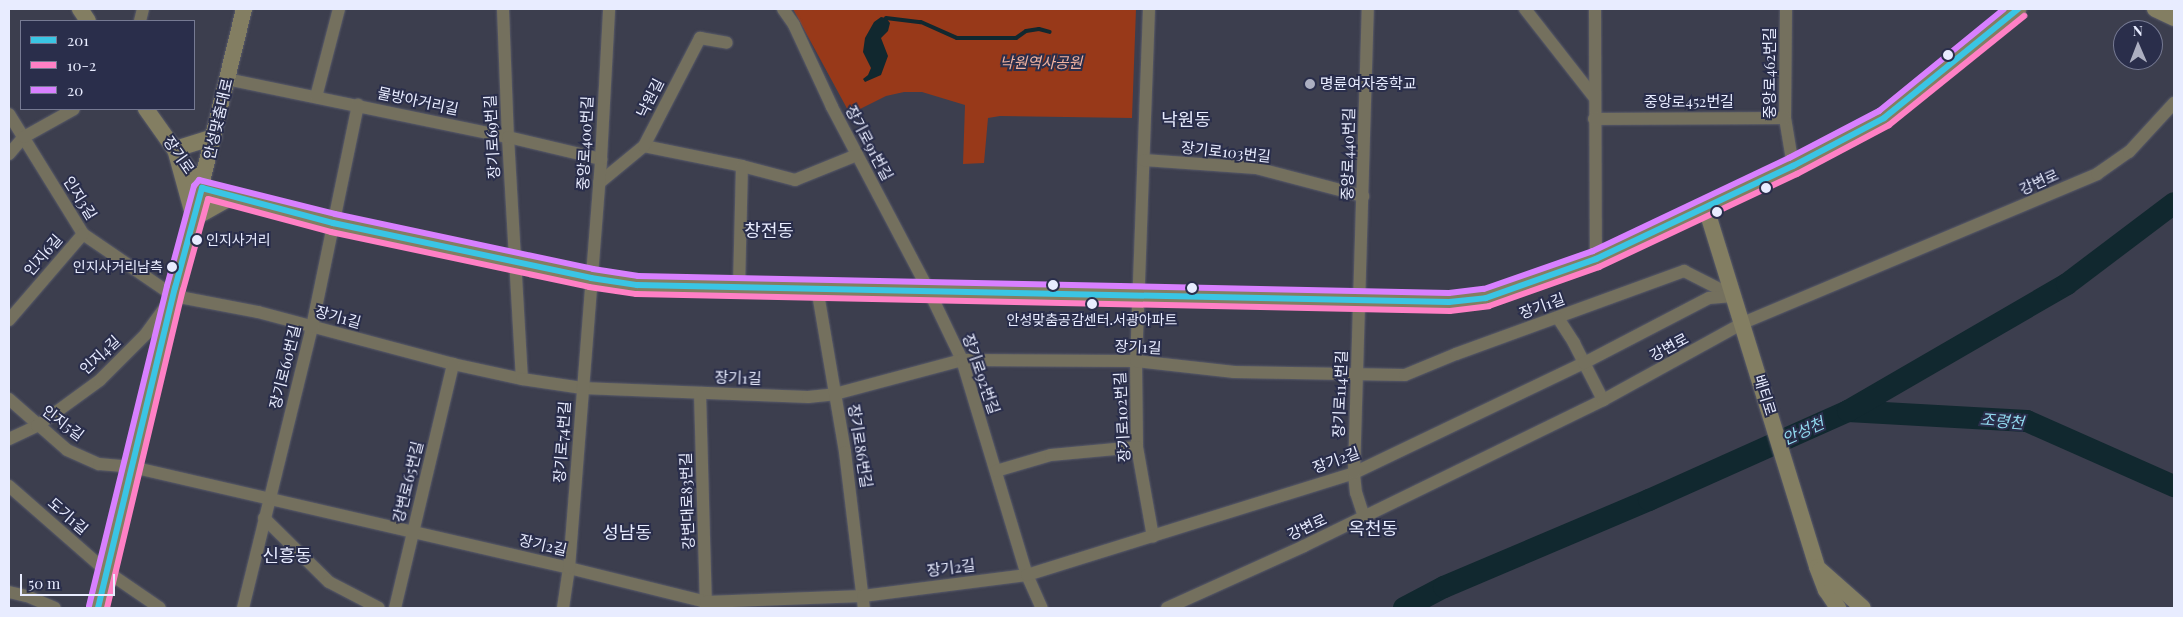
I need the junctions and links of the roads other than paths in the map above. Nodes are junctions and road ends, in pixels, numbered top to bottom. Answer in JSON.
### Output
{"nodes":[{"id":1,"x":80,"y":9,"type":"edge"},
{"id":2,"x":244,"y":9,"type":"edge"},
{"id":3,"x":339,"y":9,"type":"edge"},
{"id":4,"x":503,"y":9,"type":"edge"},
{"id":5,"x":609,"y":9,"type":"edge"},
{"id":6,"x":783,"y":9,"type":"edge"},
{"id":7,"x":1149,"y":9,"type":"edge"},
{"id":8,"x":1368,"y":9,"type":"edge"},
{"id":9,"x":1525,"y":9,"type":"edge"},
{"id":10,"x":1595,"y":9,"type":"edge"},
{"id":11,"x":1786,"y":9,"type":"edge"},
{"id":12,"x":2018,"y":9,"type":"edge"},
{"id":13,"x":2154,"y":9,"type":"edge"},
{"id":14,"x":2174,"y":18,"type":"edge"},
{"id":15,"x":87,"y":20,"type":"edge"},
{"id":16,"x":727,"y":44,"type":"dead end"},
{"id":17,"x":227,"y":79,"type":"junction"},
{"id":18,"x":316,"y":97,"type":"junction"},
{"id":19,"x":1594,"y":97,"type":"junction"},
{"id":20,"x":2174,"y":103,"type":"edge"},
{"id":21,"x":358,"y":105,"type":"junction"},
{"id":22,"x":72,"y":110,"type":"edge"},
{"id":23,"x":147,"y":110,"type":"edge"},
{"id":24,"x":9,"y":114,"type":"edge"},
{"id":25,"x":1785,"y":118,"type":"junction"},
{"id":26,"x":1594,"y":119,"type":"junction"},
{"id":27,"x":24,"y":137,"type":"junction"},
{"id":28,"x":214,"y":137,"type":"junction"},
{"id":29,"x":508,"y":137,"type":"junction"},
{"id":30,"x":644,"y":146,"type":"junction"},
{"id":31,"x":175,"y":149,"type":"junction"},
{"id":32,"x":9,"y":154,"type":"edge"},
{"id":33,"x":857,"y":155,"type":"junction"},
{"id":34,"x":601,"y":159,"type":"junction"},
{"id":35,"x":1144,"y":160,"type":"junction"},
{"id":36,"x":742,"y":166,"type":"junction"},
{"id":37,"x":1793,"y":166,"type":"junction"},
{"id":38,"x":599,"y":184,"type":"junction"},
{"id":39,"x":202,"y":188,"type":"junction"},
{"id":40,"x":233,"y":196,"type":"junction"},
{"id":41,"x":1363,"y":196,"type":"junction"},
{"id":42,"x":1706,"y":208,"type":"junction"},
{"id":43,"x":194,"y":218,"type":"junction"},
{"id":44,"x":332,"y":223,"type":"junction"},
{"id":45,"x":83,"y":234,"type":"junction"},
{"id":46,"x":1596,"y":259,"type":"junction"},
{"id":47,"x":516,"y":263,"type":"junction"},
{"id":48,"x":591,"y":278,"type":"junction"},
{"id":49,"x":739,"y":287,"type":"junction"},
{"id":50,"x":817,"y":288,"type":"junction"},
{"id":51,"x":929,"y":291,"type":"junction"},
{"id":52,"x":1139,"y":295,"type":"junction"},
{"id":53,"x":174,"y":296,"type":"junction"},
{"id":54,"x":1733,"y":296,"type":"junction"},
{"id":55,"x":1360,"y":300,"type":"junction"},
{"id":56,"x":1558,"y":318,"type":"junction"},
{"id":57,"x":9,"y":320,"type":"edge"},
{"id":58,"x":312,"y":327,"type":"junction"},
{"id":59,"x":1744,"y":328,"type":"junction"},
{"id":60,"x":962,"y":360,"type":"junction"},
{"id":61,"x":1136,"y":361,"type":"junction"},
{"id":62,"x":1584,"y":363,"type":"junction"},
{"id":63,"x":453,"y":364,"type":"junction"},
{"id":64,"x":1356,"y":374,"type":"junction"},
{"id":65,"x":522,"y":379,"type":"junction"},
{"id":66,"x":582,"y":388,"type":"junction"},
{"id":67,"x":700,"y":393,"type":"junction"},
{"id":68,"x":836,"y":394,"type":"junction"},
{"id":69,"x":9,"y":399,"type":"edge"},
{"id":70,"x":1603,"y":400,"type":"junction"},
{"id":71,"x":37,"y":426,"type":"junction"},
{"id":72,"x":9,"y":439,"type":"edge"},
{"id":73,"x":1137,"y":447,"type":"junction"},
{"id":74,"x":132,"y":467,"type":"junction"},
{"id":75,"x":996,"y":471,"type":"junction"},
{"id":76,"x":1354,"y":473,"type":"junction"},
{"id":77,"x":9,"y":486,"type":"edge"},
{"id":78,"x":269,"y":500,"type":"junction"},
{"id":79,"x":1364,"y":517,"type":"junction"},
{"id":80,"x":264,"y":518,"type":"junction"},
{"id":81,"x":413,"y":531,"type":"junction"},
{"id":82,"x":1152,"y":537,"type":"junction"},
{"id":83,"x":569,"y":568,"type":"junction"},
{"id":84,"x":106,"y":571,"type":"junction"},
{"id":85,"x":1027,"y":574,"type":"junction"},
{"id":86,"x":1832,"y":588,"type":"junction"},
{"id":87,"x":9,"y":592,"type":"edge"},
{"id":88,"x":864,"y":602,"type":"edge"},
{"id":89,"x":706,"y":605,"type":"edge"},
{"id":90,"x":54,"y":608,"type":"edge"},
{"id":91,"x":98,"y":608,"type":"edge"},
{"id":92,"x":160,"y":608,"type":"edge"},
{"id":93,"x":243,"y":608,"type":"edge"},
{"id":94,"x":379,"y":608,"type":"edge"},
{"id":95,"x":395,"y":608,"type":"edge"},
{"id":96,"x":563,"y":608,"type":"edge"},
{"id":97,"x":1042,"y":608,"type":"edge"},
{"id":98,"x":1167,"y":608,"type":"edge"},
{"id":99,"x":1838,"y":608,"type":"edge"},
{"id":100,"x":1863,"y":608,"type":"edge"}],
"edges":[{"from":1,"to":15,"type":"main road"},
{"from":2,"to":17,"type":"main road","name":"안성맞춤대로"},
{"from":3,"to":18,"type":"street"},
{"from":4,"to":29,"type":"street","name":"장기로69번길"},
{"from":5,"to":34,"type":"street","name":"중앙로400번길"},
{"from":6,"to":33,"type":"street","name":"장기로91번길"},
{"from":7,"to":35,"type":"street"},
{"from":8,"to":41,"type":"street","name":"중앙로440번길"},
{"from":9,"to":19,"type":"street"},
{"from":10,"to":19,"type":"street"},
{"from":11,"to":25,"type":"street","name":"중앙로462번길"},
{"from":12,"to":37,"type":"main road","name":"장기로"},
{"from":13,"to":14,"type":"main road"},
{"from":16,"to":30,"type":"street","name":"낙원길"},
{"from":17,"to":18,"type":"street","name":"물방아거리길"},
{"from":17,"to":28,"type":"main road","name":"안성맞춤대로"},
{"from":18,"to":21,"type":"street","name":"물방아거리길"},
{"from":19,"to":26,"type":"street"},
{"from":20,"to":59,"type":"street","name":"강변로"},
{"from":21,"to":29,"type":"street","name":"물방아거리길"},
{"from":21,"to":44,"type":"street"},
{"from":22,"to":27,"type":"street"},
{"from":23,"to":31,"type":"main road","name":"장기로"},
{"from":24,"to":27,"type":"street","name":"인지3길"},
{"from":25,"to":26,"type":"street","name":"중앙로452번길"},
{"from":25,"to":37,"type":"street","name":"중앙로462번길"},
{"from":26,"to":46,"type":"street"},
{"from":27,"to":32,"type":"street"},
{"from":27,"to":45,"type":"street","name":"인지3길"},
{"from":28,"to":31,"type":"main road"},
{"from":28,"to":39,"type":"main road","name":"안성맞춤대로"},
{"from":29,"to":34,"type":"street","name":"물방아거리길"},
{"from":29,"to":47,"type":"street","name":"장기로69번길"},
{"from":30,"to":36,"type":"street"},
{"from":30,"to":38,"type":"street","name":"낙원길"},
{"from":31,"to":39,"type":"main road","name":"장기로"},
{"from":31,"to":43,"type":"main road"},
{"from":33,"to":36,"type":"street"},
{"from":33,"to":51,"type":"street","name":"장기로91번길"},
{"from":34,"to":38,"type":"street","name":"중앙로400번길"},
{"from":35,"to":41,"type":"street","name":"장기로103번길"},
{"from":35,"to":52,"type":"street"},
{"from":36,"to":49,"type":"street"},
{"from":37,"to":42,"type":"main road","name":"장기로"},
{"from":38,"to":48,"type":"street","name":"중앙로400번길"},
{"from":39,"to":40,"type":"main road","name":"장기로"},
{"from":39,"to":43,"type":"main road","name":"안성맞춤대로"},
{"from":40,"to":43,"type":"main road"},
{"from":40,"to":44,"type":"main road","name":"장기로"},
{"from":41,"to":55,"type":"street","name":"중앙로440번길"},
{"from":42,"to":46,"type":"main road","name":"장기로"},
{"from":42,"to":54,"type":"main road","name":"배티로"},
{"from":43,"to":53,"type":"main road","name":"안성맞춤대로"},
{"from":44,"to":47,"type":"main road","name":"장기로"},
{"from":44,"to":58,"type":"street","name":"장기로60번길"},
{"from":45,"to":53,"type":"street","name":"인지3길"},
{"from":45,"to":57,"type":"street","name":"인지6길"},
{"from":46,"to":55,"type":"main road","name":"장기로"},
{"from":47,"to":48,"type":"main road","name":"장기로"},
{"from":47,"to":65,"type":"street"},
{"from":48,"to":49,"type":"main road","name":"장기로"},
{"from":48,"to":66,"type":"street","name":"장기로74번길"},
{"from":49,"to":50,"type":"main road","name":"장기로"},
{"from":50,"to":51,"type":"main road","name":"장기로"},
{"from":50,"to":68,"type":"street","name":"장기로86번길"},
{"from":51,"to":52,"type":"main road","name":"장기로"},
{"from":51,"to":60,"type":"street","name":"장기로92번길"},
{"from":52,"to":55,"type":"main road","name":"장기로"},
{"from":52,"to":61,"type":"street","name":"장기로102번길"},
{"from":53,"to":58,"type":"street","name":"장기1길"},
{"from":53,"to":71,"type":"street","name":"인지4길"},
{"from":53,"to":74,"type":"main road","name":"안성맞춤대로"},
{"from":54,"to":56,"type":"street","name":"장기1길"},
{"from":54,"to":59,"type":"main road","name":"배티로"},
{"from":54,"to":62,"type":"street","name":"장기2길"},
{"from":55,"to":64,"type":"street","name":"장기로114번길"},
{"from":56,"to":62,"type":"street"},
{"from":56,"to":64,"type":"street","name":"장기1길"},
{"from":58,"to":63,"type":"street","name":"장기1길"},
{"from":58,"to":78,"type":"street","name":"장기로60번길"},
{"from":59,"to":70,"type":"street","name":"강변로"},
{"from":59,"to":86,"type":"main road","name":"배티로"},
{"from":60,"to":61,"type":"street","name":"장기1길"},
{"from":60,"to":68,"type":"street","name":"장기1길"},
{"from":60,"to":75,"type":"street","name":"장기로92번길"},
{"from":61,"to":64,"type":"street","name":"장기1길"},
{"from":61,"to":73,"type":"street","name":"장기로102번길"},
{"from":62,"to":70,"type":"street"},
{"from":62,"to":76,"type":"street","name":"장기2길"},
{"from":63,"to":65,"type":"street","name":"장기1길"},
{"from":63,"to":81,"type":"street","name":"강변로65번길"},
{"from":64,"to":76,"type":"street","name":"장기로114번길"},
{"from":65,"to":66,"type":"street","name":"장기1길"},
{"from":66,"to":67,"type":"street","name":"장기1길"},
{"from":66,"to":83,"type":"street","name":"장기로74번길"},
{"from":67,"to":68,"type":"street","name":"장기1길"},
{"from":67,"to":89,"type":"street","name":"강변대로83번길"},
{"from":68,"to":88,"type":"street","name":"장기로86번길"},
{"from":69,"to":71,"type":"street","name":"인지5길"},
{"from":70,"to":79,"type":"street","name":"강변로"},
{"from":71,"to":72,"type":"street","name":"인지4길"},
{"from":71,"to":74,"type":"street","name":"인지5길"},
{"from":73,"to":75,"type":"street"},
{"from":73,"to":82,"type":"street","name":"장기로102번길"},
{"from":74,"to":78,"type":"street","name":"장기2길"},
{"from":74,"to":84,"type":"main road","name":"안성맞춤대로"},
{"from":75,"to":85,"type":"street","name":"장기로92번길"},
{"from":76,"to":79,"type":"street","name":"장기로114번길"},
{"from":76,"to":82,"type":"street","name":"장기2길"},
{"from":77,"to":84,"type":"street","name":"도기1길"},
{"from":78,"to":80,"type":"street","name":"장기로60번길"},
{"from":78,"to":81,"type":"street","name":"장기2길"},
{"from":79,"to":98,"type":"street","name":"강변로"},
{"from":80,"to":93,"type":"street","name":"장기로60번길"},
{"from":80,"to":94,"type":"street"},
{"from":81,"to":83,"type":"street","name":"장기2길"},
{"from":81,"to":95,"type":"street","name":"강변로65번길"},
{"from":82,"to":85,"type":"street","name":"장기2길"},
{"from":83,"to":89,"type":"street","name":"장기2길"},
{"from":83,"to":96,"type":"street","name":"장기로74번길"},
{"from":84,"to":91,"type":"main road","name":"안성맞춤대로"},
{"from":84,"to":92,"type":"street"},
{"from":85,"to":88,"type":"street","name":"장기2길"},
{"from":85,"to":97,"type":"street","name":"장기로92번길"},
{"from":86,"to":99,"type":"main road","name":"배티로"},
{"from":86,"to":100,"type":"main road"},
{"from":87,"to":90,"type":"street"},
{"from":88,"to":89,"type":"street","name":"장기2길"}]}
